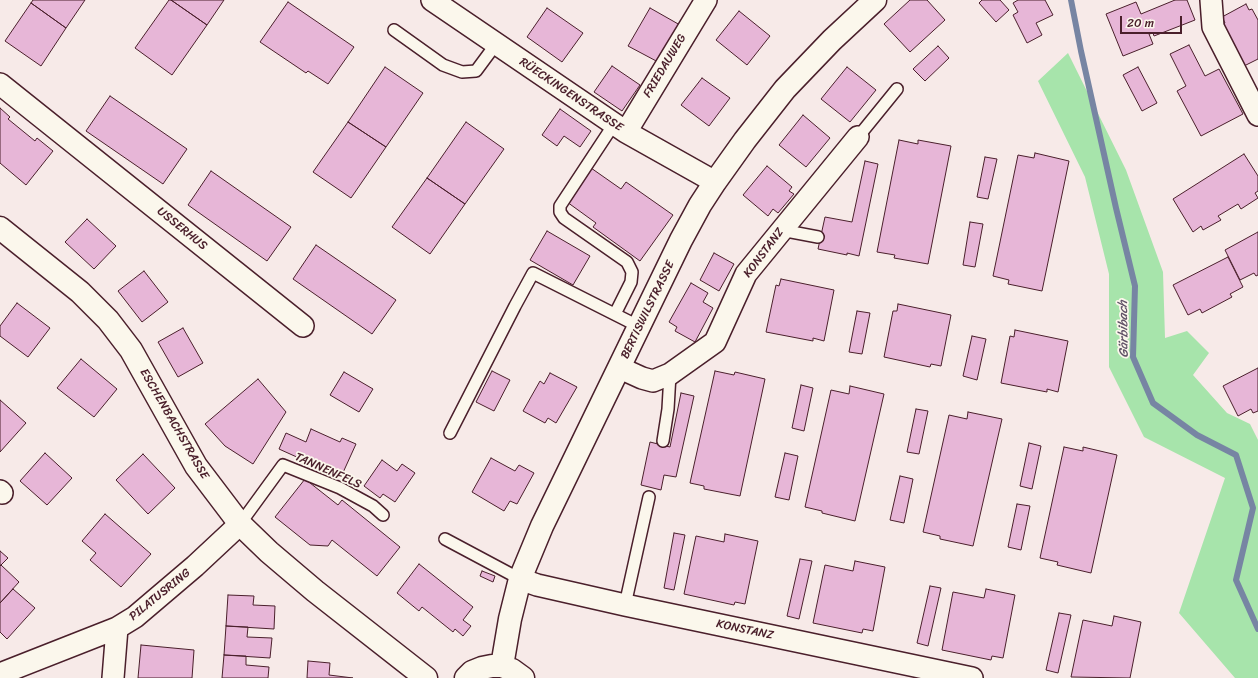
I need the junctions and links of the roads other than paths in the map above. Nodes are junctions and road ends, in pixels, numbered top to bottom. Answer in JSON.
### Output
{"nodes":[{"id":1,"x":432,"y":0,"type":"edge"},
{"id":2,"x":706,"y":0,"type":"edge"},
{"id":3,"x":875,"y":0,"type":"edge"},
{"id":4,"x":1211,"y":0,"type":"edge"},
{"id":5,"x":394,"y":30,"type":"dead end"},
{"id":6,"x":496,"y":44,"type":"junction"},
{"id":7,"x":0,"y":84,"type":"edge"},
{"id":8,"x":896,"y":89,"type":"dead end"},
{"id":9,"x":1258,"y":113,"type":"edge"},
{"id":10,"x":620,"y":128,"type":"junction"},
{"id":11,"x":858,"y":137,"type":"joint"},
{"id":12,"x":715,"y":182,"type":"junction"},
{"id":13,"x":0,"y":228,"type":"edge"},
{"id":14,"x":781,"y":230,"type":"junction"},
{"id":15,"x":818,"y":237,"type":"dead end"},
{"id":16,"x":616,"y":314,"type":"junction"},
{"id":17,"x":303,"y":326,"type":"dead end"},
{"id":18,"x":640,"y":327,"type":"junction"},
{"id":19,"x":620,"y":368,"type":"junction"},
{"id":20,"x":670,"y":374,"type":"junction"},
{"id":21,"x":450,"y":433,"type":"dead end"},
{"id":22,"x":663,"y":441,"type":"dead end"},
{"id":23,"x":649,"y":497,"type":"dead end"},
{"id":24,"x":383,"y":515,"type":"dead end"},
{"id":25,"x":240,"y":524,"type":"junction"},
{"id":26,"x":445,"y":539,"type":"dead end"},
{"id":27,"x":520,"y":579,"type":"junction"},
{"id":28,"x":625,"y":605,"type":"junction"},
{"id":29,"x":117,"y":628,"type":"junction"},
{"id":30,"x":502,"y":666,"type":"junction"},
{"id":31,"x":0,"y":674,"type":"edge"},
{"id":32,"x":113,"y":678,"type":"edge"},
{"id":33,"x":426,"y":678,"type":"edge"},
{"id":34,"x":466,"y":678,"type":"edge"},
{"id":35,"x":523,"y":678,"type":"edge"},
{"id":36,"x":972,"y":678,"type":"edge"}],
"edges":[{"from":1,"to":6,"type":"street","name":"RÜECKINGENSTRASSE"},
{"from":2,"to":10,"type":"street","name":"FRIEDAUWEG"},
{"from":3,"to":12,"type":"main road","name":"BERTISWILSTRASSE"},
{"from":4,"to":9,"type":"street"},
{"from":5,"to":6,"type":"lane"},
{"from":6,"to":10,"type":"street","name":"RÜECKINGENSTRASSE"},
{"from":7,"to":17,"type":"street","name":"USSERHUS"},
{"from":8,"to":11,"type":"lane","name":"KONSTANZ"},
{"from":10,"to":12,"type":"street","name":"RÜECKINGENSTRASSE"},
{"from":10,"to":16,"type":"lane"},
{"from":11,"to":14,"type":"street","name":"KONSTANZ"},
{"from":12,"to":18,"type":"main road","name":"BERTISWILSTRASSE"},
{"from":13,"to":25,"type":"main road","name":"ESCHENBACHSTRASSE"},
{"from":14,"to":15,"type":"lane"},
{"from":14,"to":20,"type":"street","name":"KONSTANZ"},
{"from":16,"to":18,"type":"lane"},
{"from":16,"to":21,"type":"lane"},
{"from":18,"to":19,"type":"main road","name":"BERTISWILSTRASSE"},
{"from":19,"to":20,"type":"street","name":"KONSTANZ"},
{"from":19,"to":27,"type":"main road","name":"BERTISWILSTRASSE"},
{"from":20,"to":22,"type":"lane"},
{"from":23,"to":28,"type":"lane"},
{"from":24,"to":25,"type":"lane","name":"TANNENFELS"},
{"from":25,"to":29,"type":"street","name":"PILATUSRING"},
{"from":25,"to":33,"type":"main road","name":"ESCHENBACHSTRASSE"},
{"from":26,"to":27,"type":"lane"},
{"from":27,"to":28,"type":"street","name":"KONSTANZ"},
{"from":27,"to":30,"type":"main road","name":"BERTISWILSTRASSE"},
{"from":28,"to":36,"type":"street","name":"KONSTANZ"},
{"from":29,"to":31,"type":"street","name":"PILATUSRING"},
{"from":29,"to":32,"type":"street"},
{"from":30,"to":34,"type":"main road"},
{"from":30,"to":35,"type":"main road"}]}
